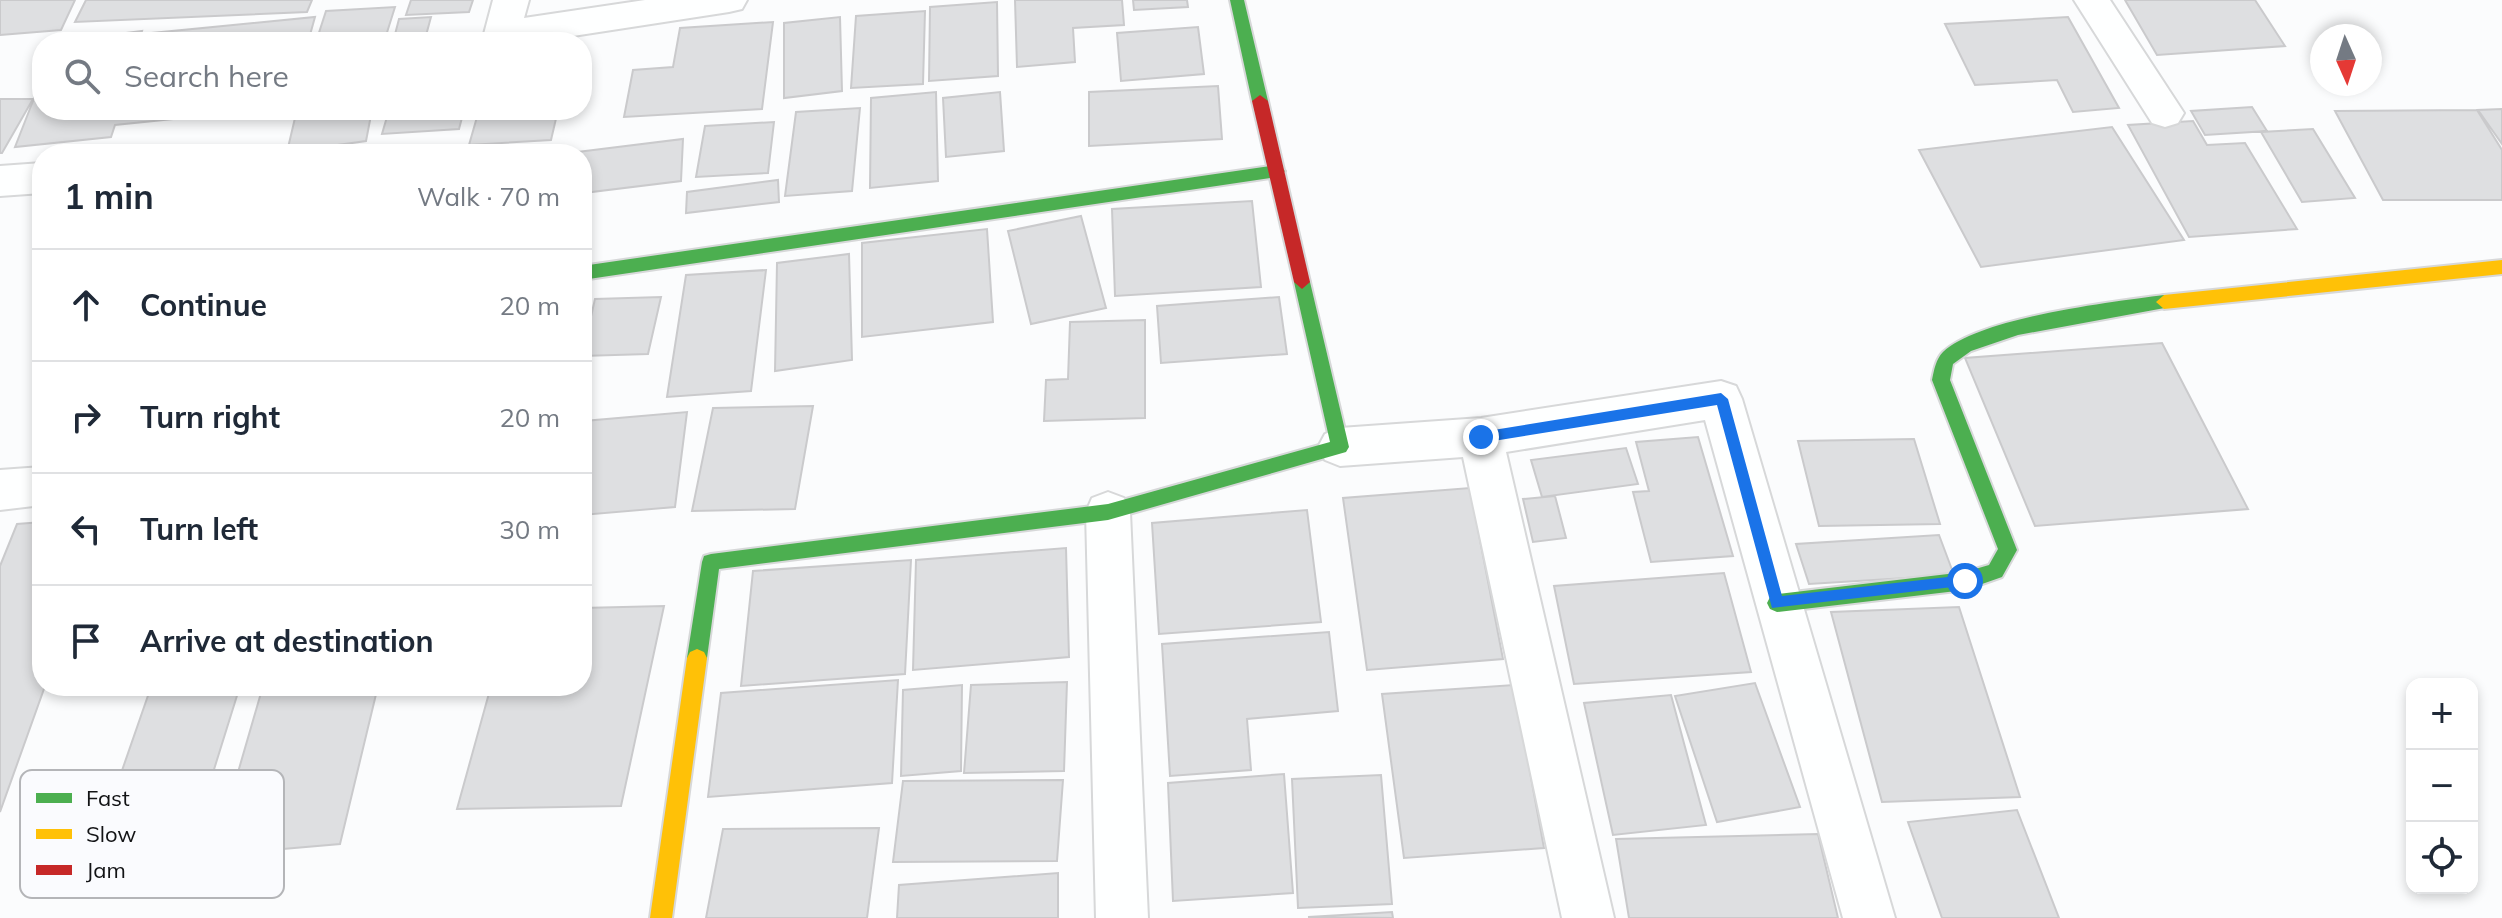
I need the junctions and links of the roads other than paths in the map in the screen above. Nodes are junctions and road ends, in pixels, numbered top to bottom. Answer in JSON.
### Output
{"nodes":[{"id":1,"x":511,"y":0,"type":"edge"},
{"id":2,"x":729,"y":0,"type":"edge"},
{"id":3,"x":1237,"y":0,"type":"edge"},
{"id":4,"x":2092,"y":0,"type":"edge"},
{"id":5,"x":503,"y":32,"type":"edge"},
{"id":6,"x":515,"y":32,"type":"edge"},
{"id":7,"x":2165,"y":113,"type":"dead end"},
{"id":8,"x":1277,"y":171,"type":"junction"},
{"id":9,"x":32,"y":179,"type":"edge"},
{"id":10,"x":0,"y":181,"type":"edge"},
{"id":11,"x":2502,"y":267,"type":"edge"},
{"id":12,"x":592,"y":272,"type":"edge"},
{"id":13,"x":1481,"y":437,"type":"junction"},
{"id":14,"x":1340,"y":447,"type":"junction"},
{"id":15,"x":32,"y":487,"type":"edge"},
{"id":16,"x":0,"y":490,"type":"edge"},
{"id":17,"x":1108,"y":512,"type":"junction"},
{"id":18,"x":1777,"y":603,"type":"junction"},
{"id":19,"x":661,"y":918,"type":"edge"},
{"id":20,"x":1122,"y":918,"type":"edge"},
{"id":21,"x":1588,"y":918,"type":"edge"},
{"id":22,"x":1869,"y":918,"type":"edge"}],
"edges":[{"from":1,"to":5,"type":"street"},
{"from":2,"to":6,"type":"street"},
{"from":3,"to":8,"type":"street"},
{"from":4,"to":7,"type":"street"},
{"from":8,"to":12,"type":"street"},
{"from":8,"to":14,"type":"street"},
{"from":9,"to":10,"type":"street"},
{"from":11,"to":18,"type":"street"},
{"from":13,"to":14,"type":"street"},
{"from":13,"to":18,"type":"street"},
{"from":13,"to":21,"type":"street"},
{"from":14,"to":17,"type":"street"},
{"from":15,"to":16,"type":"street"},
{"from":17,"to":19,"type":"street"},
{"from":17,"to":20,"type":"street"},
{"from":18,"to":22,"type":"street"}]}
